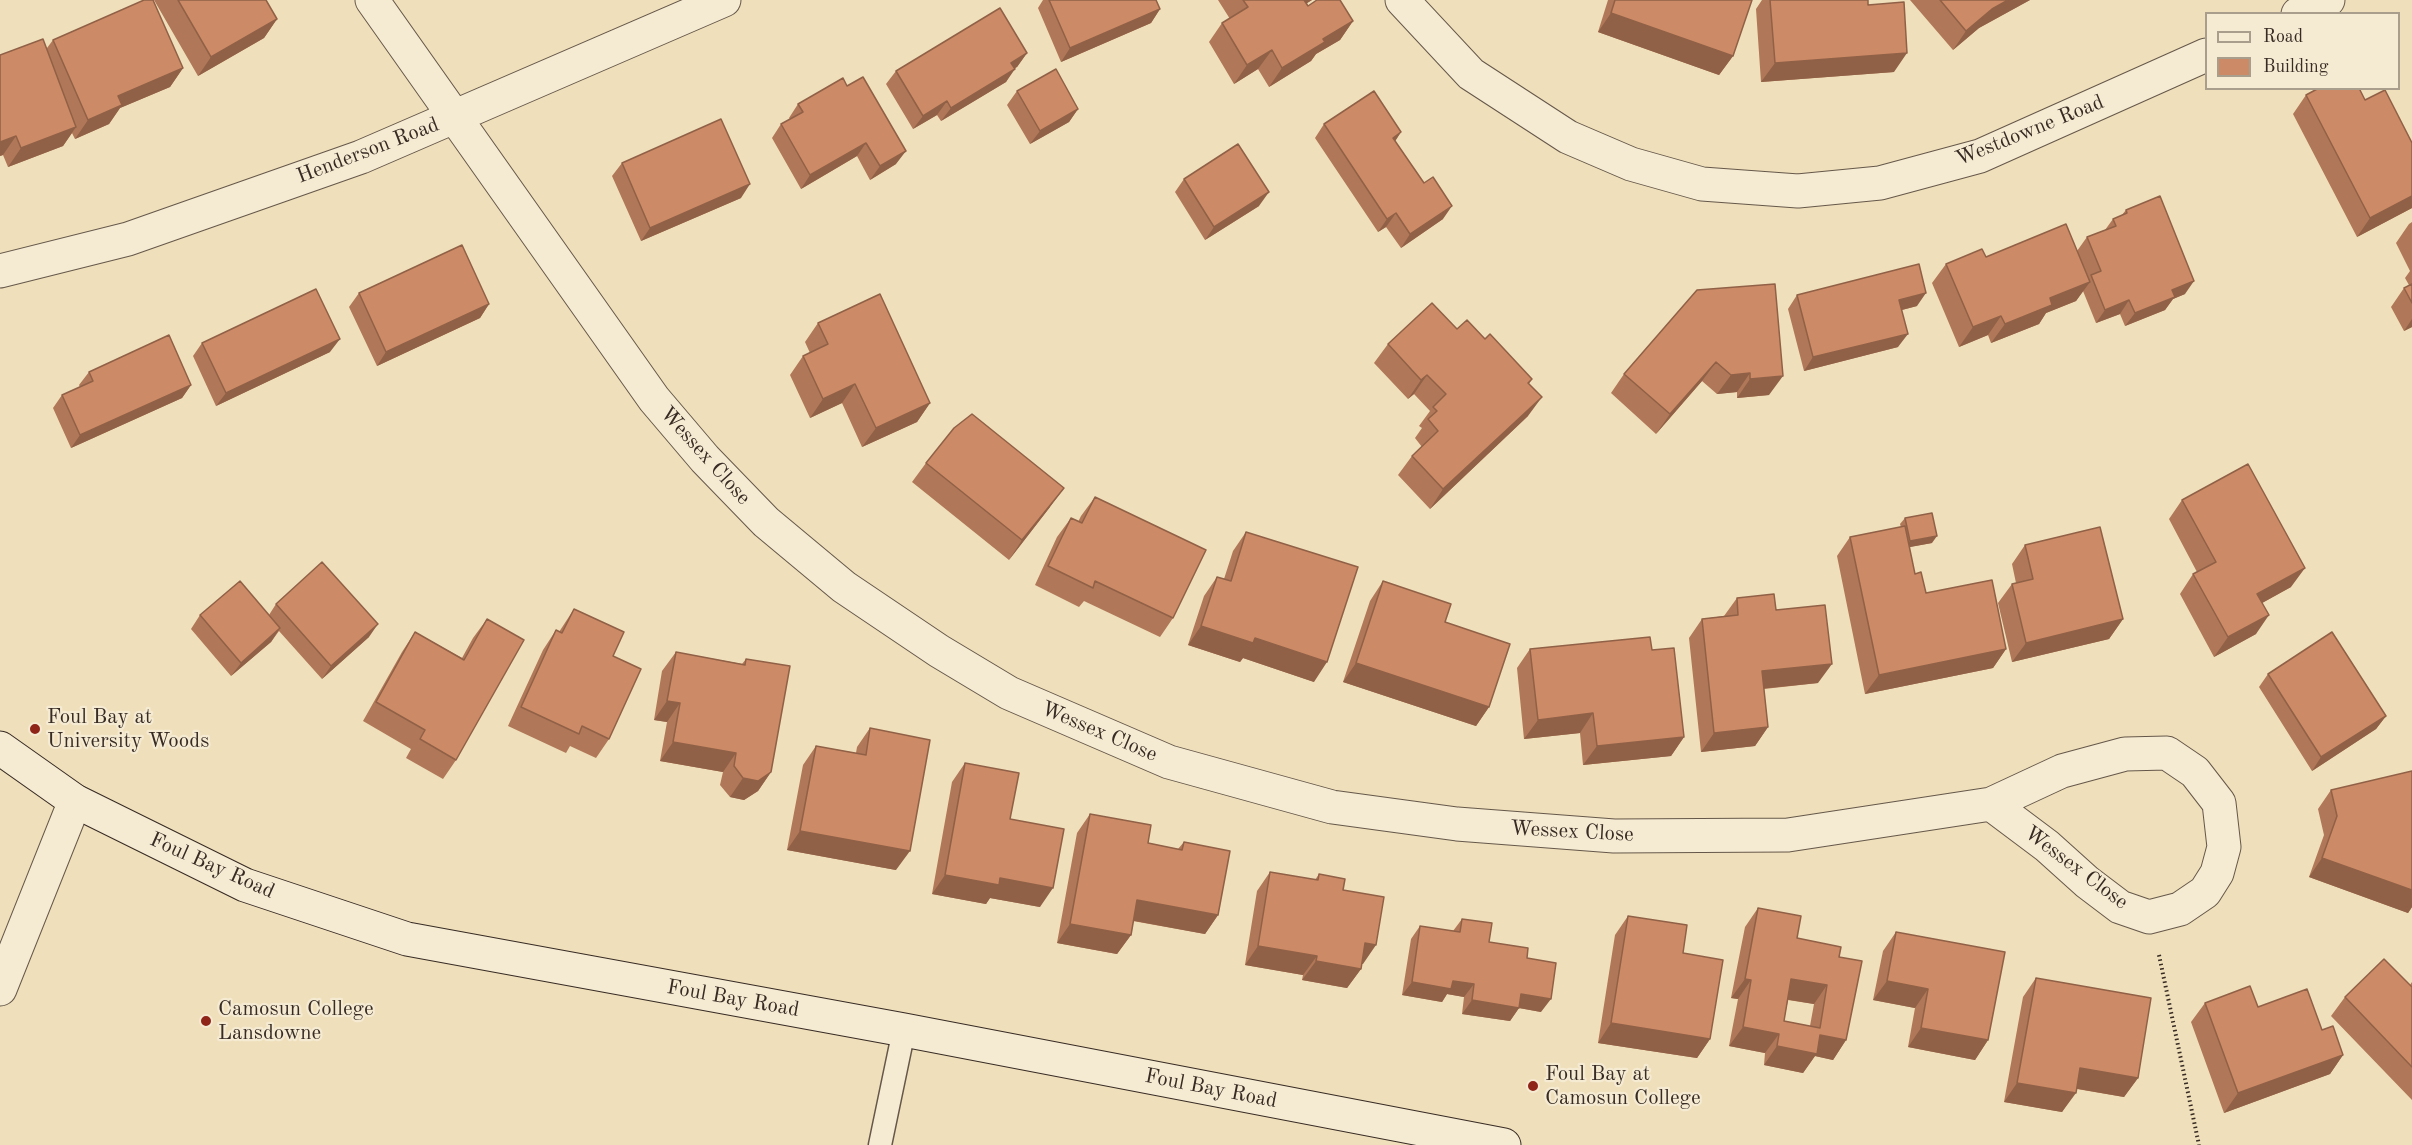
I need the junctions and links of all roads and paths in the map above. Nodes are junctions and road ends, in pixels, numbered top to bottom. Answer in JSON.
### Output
{"nodes":[{"id":1,"x":372,"y":0,"type":"edge"},
{"id":2,"x":724,"y":0,"type":"edge"},
{"id":3,"x":1402,"y":0,"type":"edge"},
{"id":4,"x":2328,"y":0,"type":"edge"},
{"id":5,"x":2302,"y":12,"type":"edge"},
{"id":6,"x":2205,"y":54,"type":"edge"},
{"id":7,"x":456,"y":117,"type":"junction"},
{"id":8,"x":0,"y":271,"type":"edge"},
{"id":9,"x":0,"y":748,"type":"edge"},
{"id":10,"x":75,"y":801,"type":"junction"},
{"id":11,"x":1991,"y":804,"type":"junction"},
{"id":12,"x":2149,"y":917,"type":"junction"},
{"id":13,"x":0,"y":989,"type":"edge"},
{"id":14,"x":904,"y":1030,"type":"junction"},
{"id":15,"x":1485,"y":1143,"type":"edge"},
{"id":16,"x":880,"y":1145,"type":"edge"},
{"id":17,"x":2199,"y":1145,"type":"edge"}],
"edges":[{"from":1,"to":7,"type":"street","name":"Wessex Close"},
{"from":2,"to":7,"type":"street","name":"Henderson Road"},
{"from":3,"to":6,"type":"street","name":"Westdowne Road"},
{"from":4,"to":5,"type":"street"},
{"from":7,"to":8,"type":"street","name":"Henderson Road"},
{"from":7,"to":11,"type":"street","name":"Wessex Close"},
{"from":9,"to":10,"type":"street","name":"Foul Bay Road"},
{"from":10,"to":13,"type":"street"},
{"from":10,"to":14,"type":"street","name":"Foul Bay Road"},
{"from":11,"to":12,"type":"street","name":"Wessex Close"},
{"from":11,"to":12,"type":"street","name":"Wessex Close"},
{"from":12,"to":17,"type":"path"},
{"from":14,"to":15,"type":"street","name":"Foul Bay Road"},
{"from":14,"to":16,"type":"lane"}]}
